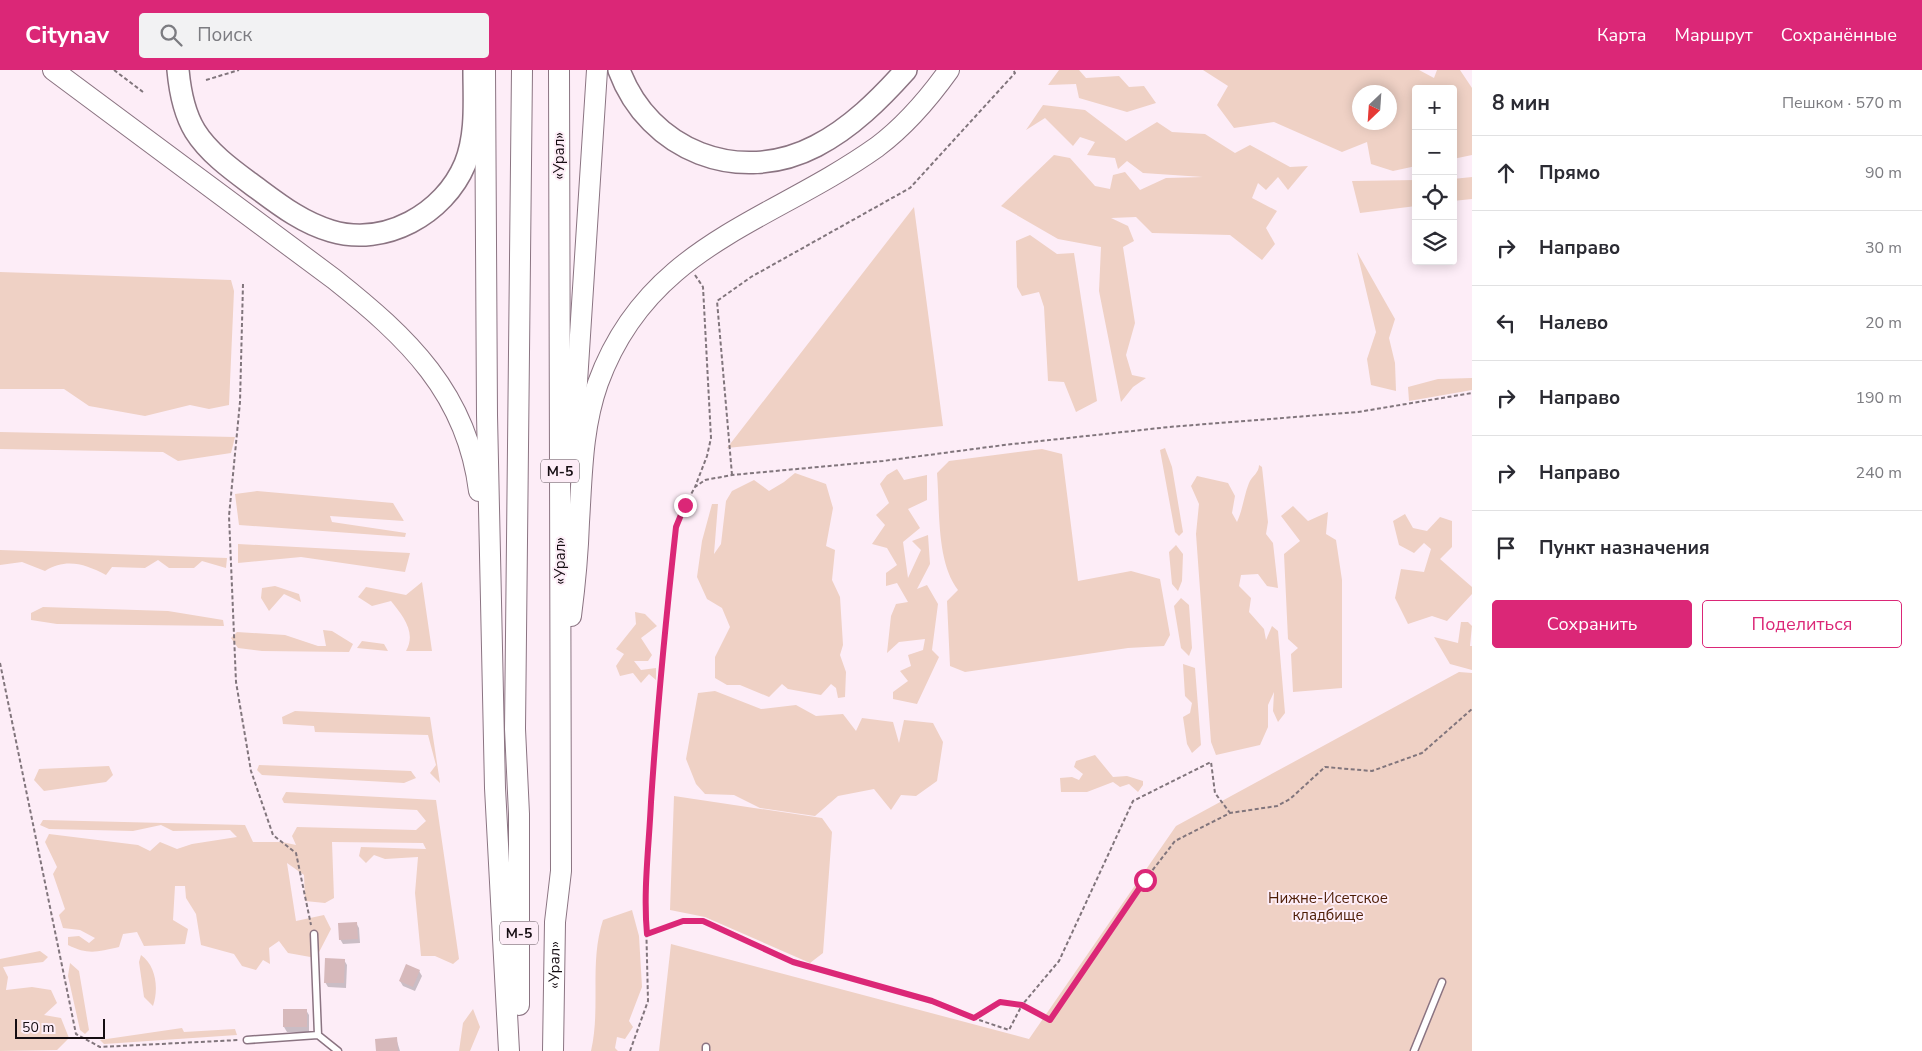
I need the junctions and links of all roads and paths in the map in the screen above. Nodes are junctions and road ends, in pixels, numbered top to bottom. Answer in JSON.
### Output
{"nodes":[{"id":1,"x":53,"y":70,"type":"edge"},
{"id":2,"x":114,"y":70,"type":"edge"},
{"id":3,"x":178,"y":70,"type":"edge"},
{"id":4,"x":239,"y":70,"type":"edge"},
{"id":5,"x":474,"y":70,"type":"edge"},
{"id":6,"x":486,"y":70,"type":"edge"},
{"id":7,"x":522,"y":70,"type":"edge"},
{"id":8,"x":559,"y":70,"type":"edge"},
{"id":9,"x":596,"y":70,"type":"edge"},
{"id":10,"x":619,"y":70,"type":"edge"},
{"id":11,"x":906,"y":70,"type":"edge"},
{"id":12,"x":949,"y":70,"type":"edge"},
{"id":13,"x":1013,"y":70,"type":"edge"},
{"id":14,"x":206,"y":80,"type":"dead end"},
{"id":15,"x":143,"y":92,"type":"dead end"},
{"id":16,"x":243,"y":284,"type":"dead end"},
{"id":17,"x":703,"y":287,"type":"dead end"},
{"id":18,"x":1472,"y":393,"type":"edge"},
{"id":19,"x":732,"y":475,"type":"junction"},
{"id":20,"x":695,"y":487,"type":"junction"},
{"id":21,"x":491,"y":558,"type":"junction"},
{"id":22,"x":568,"y":648,"type":"junction"},
{"id":23,"x":0,"y":663,"type":"edge"},
{"id":24,"x":1472,"y":709,"type":"edge"},
{"id":25,"x":1230,"y":813,"type":"junction"},
{"id":26,"x":561,"y":871,"type":"junction"},
{"id":27,"x":314,"y":934,"type":"joint"},
{"id":28,"x":647,"y":934,"type":"junction"},
{"id":29,"x":1442,"y":982,"type":"dead end"},
{"id":30,"x":1022,"y":1005,"type":"junction"},
{"id":31,"x":974,"y":1018,"type":"junction"},
{"id":32,"x":318,"y":1035,"type":"junction"},
{"id":33,"x":246,"y":1040,"type":"joint"},
{"id":34,"x":338,"y":1051,"type":"edge"},
{"id":35,"x":509,"y":1051,"type":"edge"},
{"id":36,"x":517,"y":1051,"type":"edge"},
{"id":37,"x":553,"y":1051,"type":"edge"},
{"id":38,"x":630,"y":1051,"type":"edge"},
{"id":39,"x":1414,"y":1051,"type":"edge"}],
"edges":[{"from":1,"to":21,"type":"main road"},
{"from":2,"to":15,"type":"path"},
{"from":3,"to":5,"type":"highway"},
{"from":4,"to":14,"type":"path"},
{"from":6,"to":21,"type":"main road"},
{"from":7,"to":36,"type":"main road","number":"М-5"},
{"from":8,"to":26,"type":"main road","name":"«Урал»","number":"М-5"},
{"from":9,"to":22,"type":"main road"},
{"from":10,"to":11,"type":"highway"},
{"from":12,"to":22,"type":"main road"},
{"from":13,"to":19,"type":"path"},
{"from":16,"to":27,"type":"path"},
{"from":17,"to":20,"type":"path"},
{"from":18,"to":19,"type":"path"},
{"from":19,"to":20,"type":"path"},
{"from":20,"to":28,"type":"path"},
{"from":21,"to":35,"type":"main road"},
{"from":22,"to":26,"type":"main road"},
{"from":23,"to":33,"type":"path"},
{"from":24,"to":25,"type":"path"},
{"from":25,"to":30,"type":"path"},
{"from":25,"to":30,"type":"path"},
{"from":26,"to":37,"type":"main road","name":"«Урал»","number":"М-5"},
{"from":27,"to":32,"type":"lane"},
{"from":28,"to":31,"type":"path"},
{"from":28,"to":38,"type":"path"},
{"from":29,"to":39,"type":"lane"},
{"from":30,"to":31,"type":"path"},
{"from":30,"to":31,"type":"path"},
{"from":32,"to":33,"type":"lane"},
{"from":32,"to":34,"type":"lane"}]}
